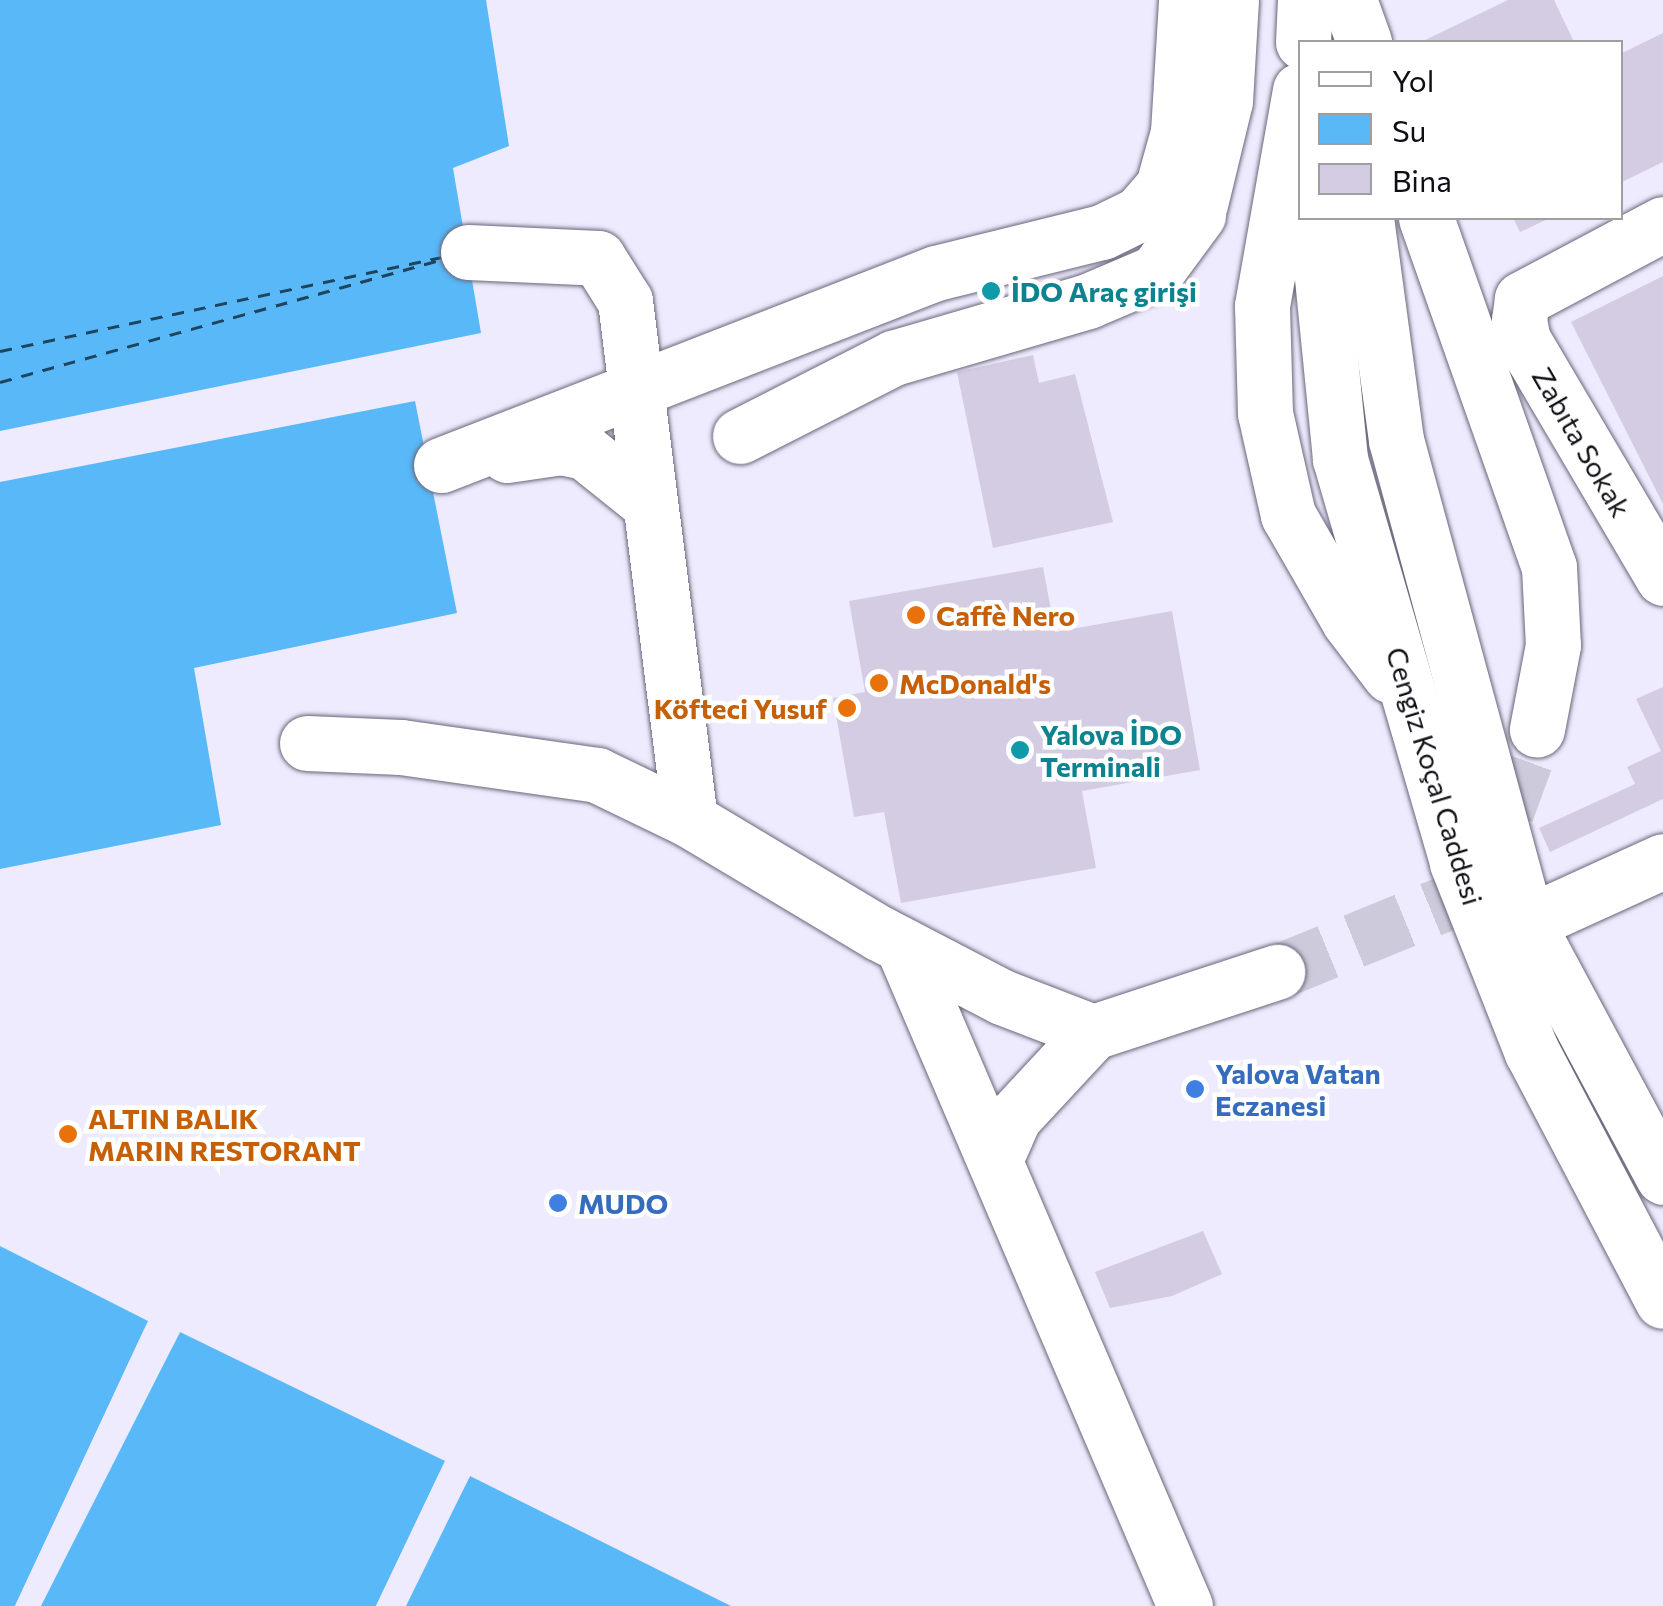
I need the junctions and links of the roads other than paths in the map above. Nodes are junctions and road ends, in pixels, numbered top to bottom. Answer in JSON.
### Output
{"nodes":[{"id":1,"x":1186,"y":0,"type":"edge"},
{"id":2,"x":1230,"y":0,"type":"edge"},
{"id":3,"x":1305,"y":0,"type":"edge"},
{"id":4,"x":1346,"y":0,"type":"edge"},
{"id":5,"x":1303,"y":40,"type":"edge"},
{"id":6,"x":1344,"y":40,"type":"edge"},
{"id":7,"x":1363,"y":40,"type":"edge"},
{"id":8,"x":1298,"y":101,"type":"edge"},
{"id":9,"x":1200,"y":201,"type":"junction"},
{"id":10,"x":1316,"y":220,"type":"edge"},
{"id":11,"x":1366,"y":220,"type":"edge"},
{"id":12,"x":1427,"y":220,"type":"edge"},
{"id":13,"x":1663,"y":224,"type":"edge"},
{"id":14,"x":468,"y":252,"type":"dead end"},
{"id":15,"x":1072,"y":340,"type":"dead end"},
{"id":16,"x":653,"y":383,"type":"junction"},
{"id":17,"x":740,"y":436,"type":"dead end"},
{"id":18,"x":646,"y":501,"type":"junction"},
{"id":19,"x":1659,"y":561,"type":"edge"},
{"id":20,"x":1411,"y":703,"type":"junction"},
{"id":21,"x":1537,"y":730,"type":"tunnel mouth"},
{"id":22,"x":307,"y":744,"type":"dead end"},
{"id":23,"x":690,"y":820,"type":"junction"},
{"id":24,"x":1663,"y":861,"type":"edge"},
{"id":25,"x":1528,"y":923,"type":"junction"},
{"id":26,"x":902,"y":945,"type":"junction"},
{"id":27,"x":1277,"y":972,"type":"tunnel mouth"},
{"id":28,"x":1092,"y":1032,"type":"junction"},
{"id":29,"x":995,"y":1160,"type":"junction"},
{"id":30,"x":1663,"y":1177,"type":"edge"},
{"id":31,"x":1663,"y":1301,"type":"edge"},
{"id":32,"x":1184,"y":1606,"type":"edge"}],
"edges":[{"from":1,"to":16,"type":"street"},
{"from":2,"to":9,"type":"street"},
{"from":3,"to":5,"type":"street"},
{"from":4,"to":6,"type":"street"},
{"from":4,"to":7,"type":"street"},
{"from":8,"to":20,"type":"street"},
{"from":9,"to":15,"type":"street"},
{"from":9,"to":16,"type":"street"},
{"from":9,"to":17,"type":"street"},
{"from":10,"to":20,"type":"street","name":"Cengiz Koçal Caddesi"},
{"from":11,"to":25,"type":"street","name":"Cengiz Koçal Caddesi"},
{"from":12,"to":21,"type":"street"},
{"from":13,"to":19,"type":"street","name":"Zabıta Sokak"},
{"from":14,"to":16,"type":"street"},
{"from":16,"to":18,"type":"street"},
{"from":16,"to":18,"type":"street"},
{"from":18,"to":23,"type":"street"},
{"from":20,"to":31,"type":"street","name":"Cengiz Koçal Caddesi"},
{"from":22,"to":23,"type":"street"},
{"from":23,"to":26,"type":"street"},
{"from":24,"to":25,"type":"street"},
{"from":25,"to":30,"type":"street","name":"Cengiz Koçal Caddesi"},
{"from":26,"to":28,"type":"street"},
{"from":26,"to":29,"type":"street"},
{"from":27,"to":28,"type":"street"},
{"from":28,"to":29,"type":"street"},
{"from":29,"to":32,"type":"street"}]}
